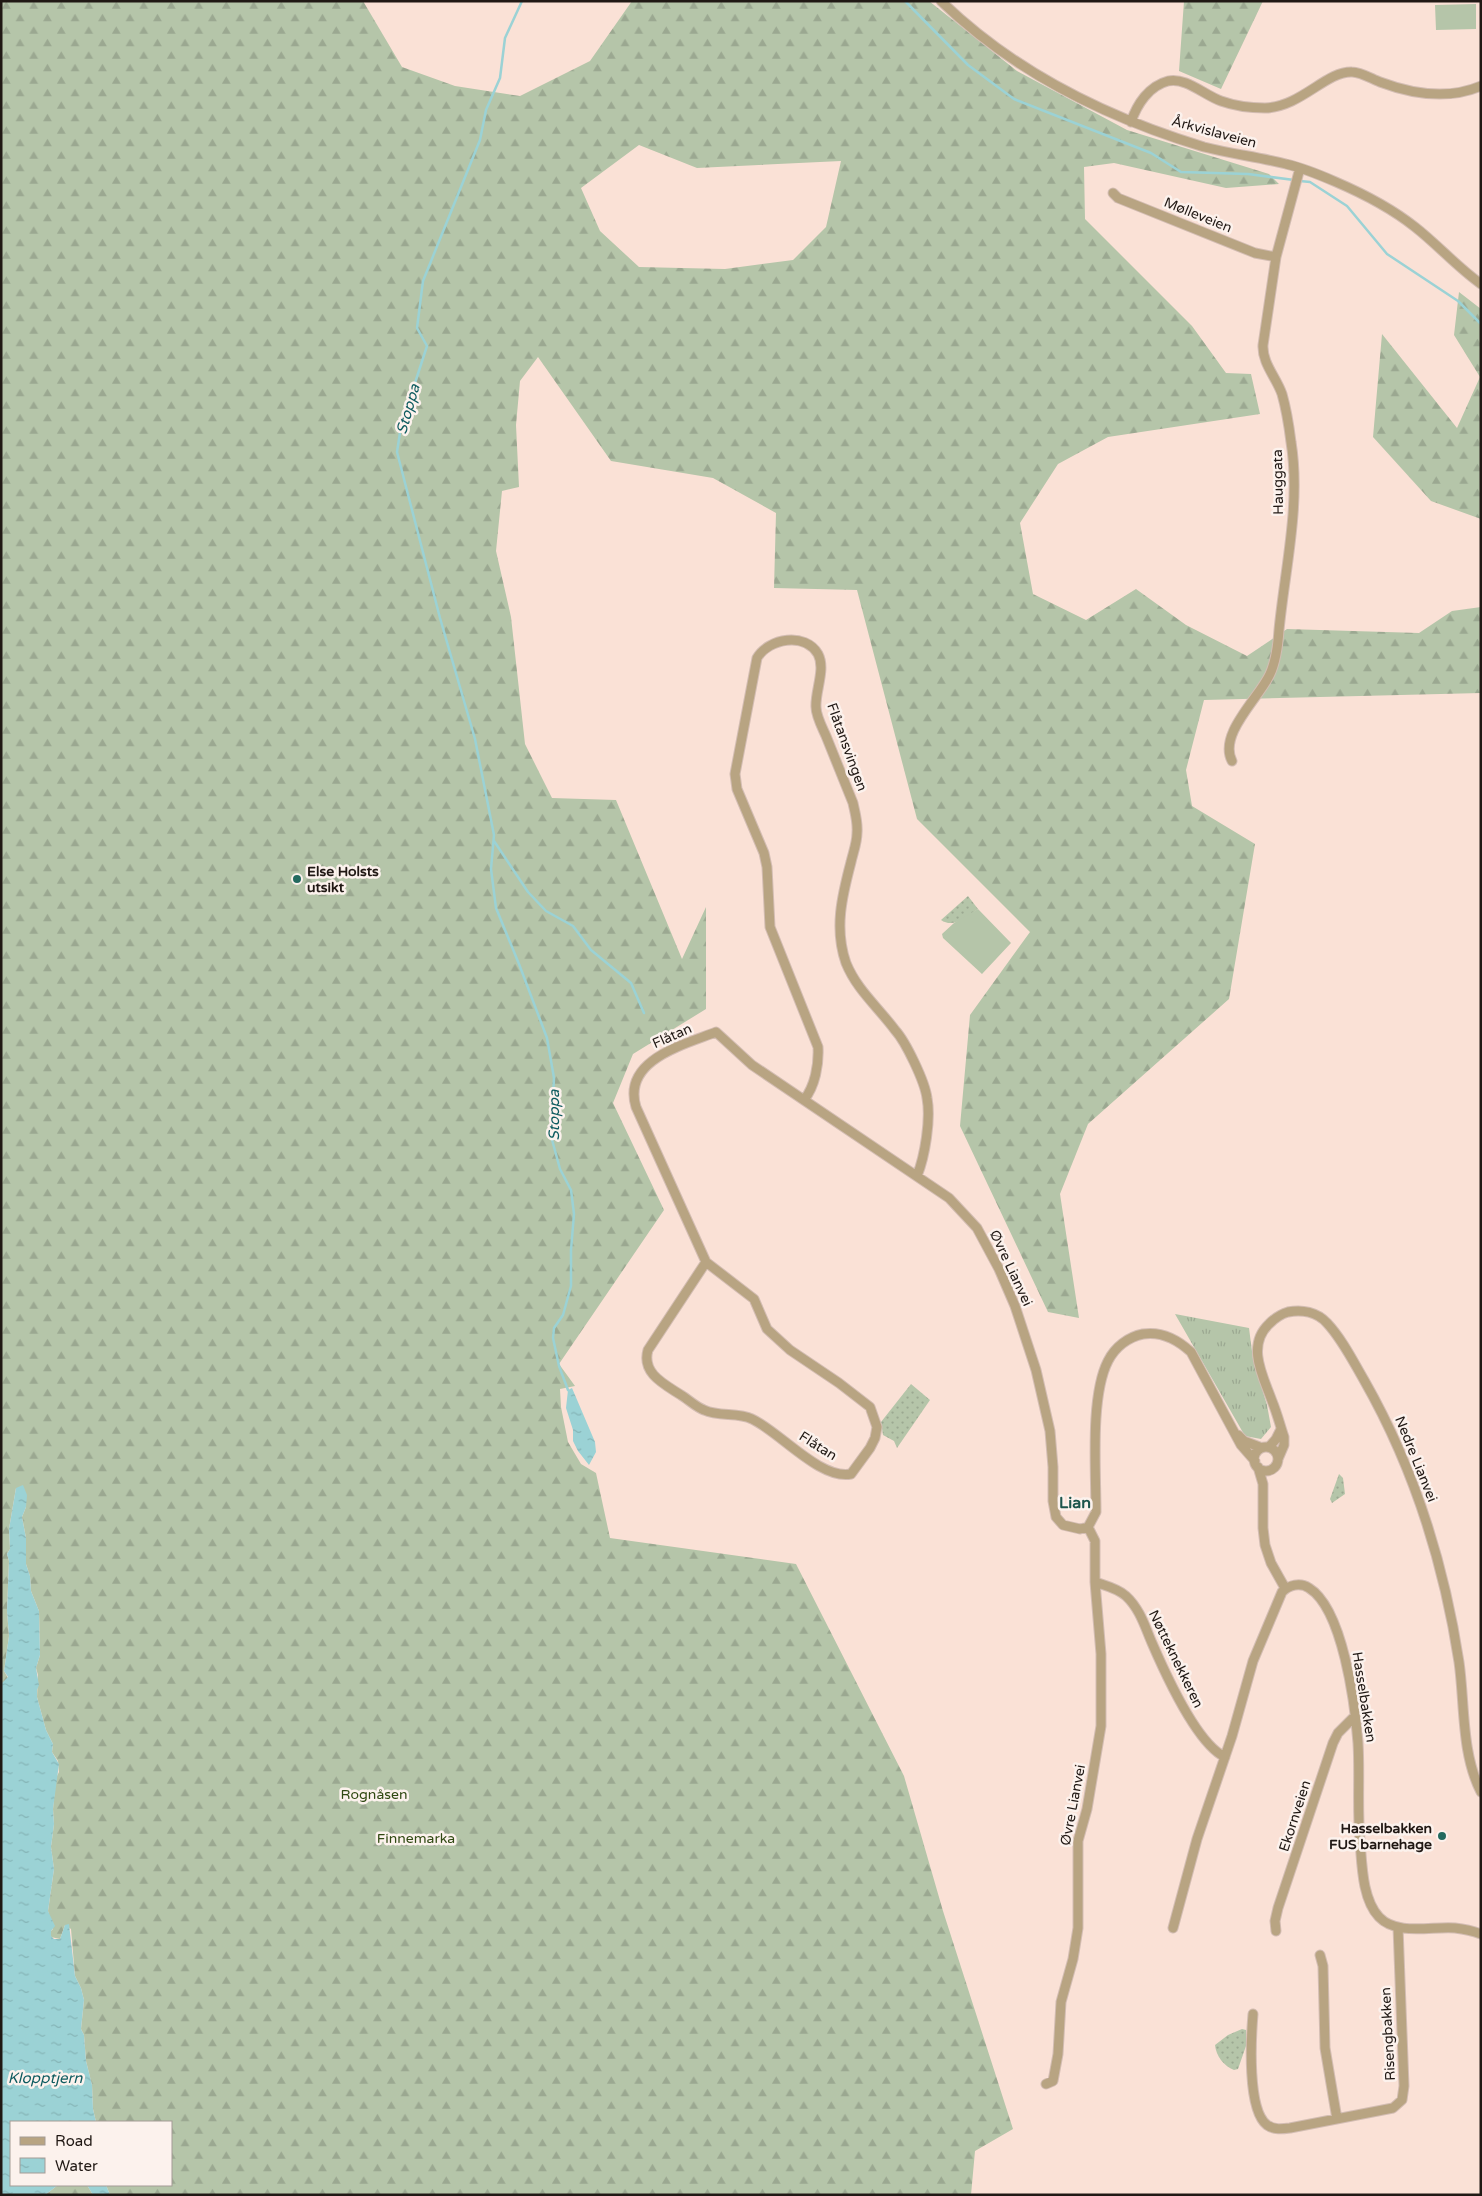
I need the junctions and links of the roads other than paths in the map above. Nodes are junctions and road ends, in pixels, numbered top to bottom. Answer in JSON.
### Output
{"nodes":[{"id":1,"x":941,"y":1,"type":"edge"},
{"id":2,"x":1481,"y":86,"type":"edge"},
{"id":3,"x":1131,"y":122,"type":"junction"},
{"id":4,"x":1298,"y":175,"type":"junction"},
{"id":5,"x":1113,"y":193,"type":"dead end"},
{"id":6,"x":1276,"y":257,"type":"junction"},
{"id":7,"x":1481,"y":284,"type":"edge"},
{"id":8,"x":1232,"y":761,"type":"dead end"},
{"id":9,"x":716,"y":1032,"type":"joint"},
{"id":10,"x":804,"y":1100,"type":"junction"},
{"id":11,"x":917,"y":1176,"type":"junction"},
{"id":12,"x":706,"y":1262,"type":"junction"},
{"id":13,"x":1281,"y":1429,"type":"junction"},
{"id":14,"x":1237,"y":1435,"type":"junction"},
{"id":15,"x":1265,"y":1448,"type":"junction"},
{"id":16,"x":1278,"y":1459,"type":"junction"},
{"id":17,"x":1256,"y":1464,"type":"junction"},
{"id":18,"x":1273,"y":1468,"type":"junction"},
{"id":19,"x":1263,"y":1484,"type":"junction"},
{"id":20,"x":1088,"y":1527,"type":"junction"},
{"id":21,"x":1095,"y":1582,"type":"junction"},
{"id":22,"x":1285,"y":1588,"type":"junction"},
{"id":23,"x":1354,"y":1718,"type":"junction"},
{"id":24,"x":1225,"y":1757,"type":"junction"},
{"id":25,"x":1481,"y":1792,"type":"edge"},
{"id":26,"x":1398,"y":1927,"type":"junction"},
{"id":27,"x":1173,"y":1928,"type":"dead end"},
{"id":28,"x":1276,"y":1930,"type":"dead end"},
{"id":29,"x":1481,"y":1934,"type":"edge"},
{"id":30,"x":1320,"y":1955,"type":"dead end"},
{"id":31,"x":1253,"y":2014,"type":"dead end"},
{"id":32,"x":1046,"y":2084,"type":"dead end"},
{"id":33,"x":1337,"y":2119,"type":"junction"}],
"edges":[{"from":1,"to":3,"type":"street","name":"Årkvislaveien"},
{"from":2,"to":3,"type":"street"},
{"from":3,"to":4,"type":"street","name":"Årkvislaveien"},
{"from":4,"to":6,"type":"street","name":"Hauggata"},
{"from":4,"to":7,"type":"street","name":"Årkvislaveien"},
{"from":5,"to":6,"type":"street","name":"Mølleveien"},
{"from":6,"to":8,"type":"street","name":"Hauggata"},
{"from":9,"to":10,"type":"street","name":"Øvre Lianvei"},
{"from":9,"to":12,"type":"street","name":"Flåtan"},
{"from":10,"to":11,"type":"street","name":"Øvre Lianvei"},
{"from":10,"to":11,"type":"street","name":"Flåtansvingen"},
{"from":11,"to":20,"type":"street","name":"Øvre Lianvei"},
{"from":12,"to":12,"type":"street","name":"Flåtan"},
{"from":13,"to":15,"type":"street"},
{"from":13,"to":16,"type":"street","name":"Nedre Lianvei"},
{"from":13,"to":25,"type":"street","name":"Nedre Lianvei"},
{"from":14,"to":15,"type":"street"},
{"from":14,"to":17,"type":"street"},
{"from":14,"to":20,"type":"street"},
{"from":15,"to":16,"type":"street"},
{"from":15,"to":17,"type":"street"},
{"from":16,"to":18,"type":"street"},
{"from":17,"to":18,"type":"street"},
{"from":17,"to":19,"type":"street"},
{"from":18,"to":19,"type":"street"},
{"from":19,"to":22,"type":"street"},
{"from":20,"to":21,"type":"street","name":"Øvre Lianvei"},
{"from":21,"to":24,"type":"street","name":"Nøtteknekkeren"},
{"from":21,"to":32,"type":"street","name":"Øvre Lianvei"},
{"from":22,"to":23,"type":"street","name":"Hasselbakken"},
{"from":22,"to":24,"type":"street"},
{"from":23,"to":26,"type":"street","name":"Hasselbakken"},
{"from":23,"to":28,"type":"street","name":"Ekornveien"},
{"from":24,"to":27,"type":"street"},
{"from":26,"to":29,"type":"street","name":"Hasselbakken"},
{"from":26,"to":33,"type":"street","name":"Risengbakken"},
{"from":30,"to":33,"type":"street"},
{"from":31,"to":33,"type":"street","name":"Risengbakken"}]}
